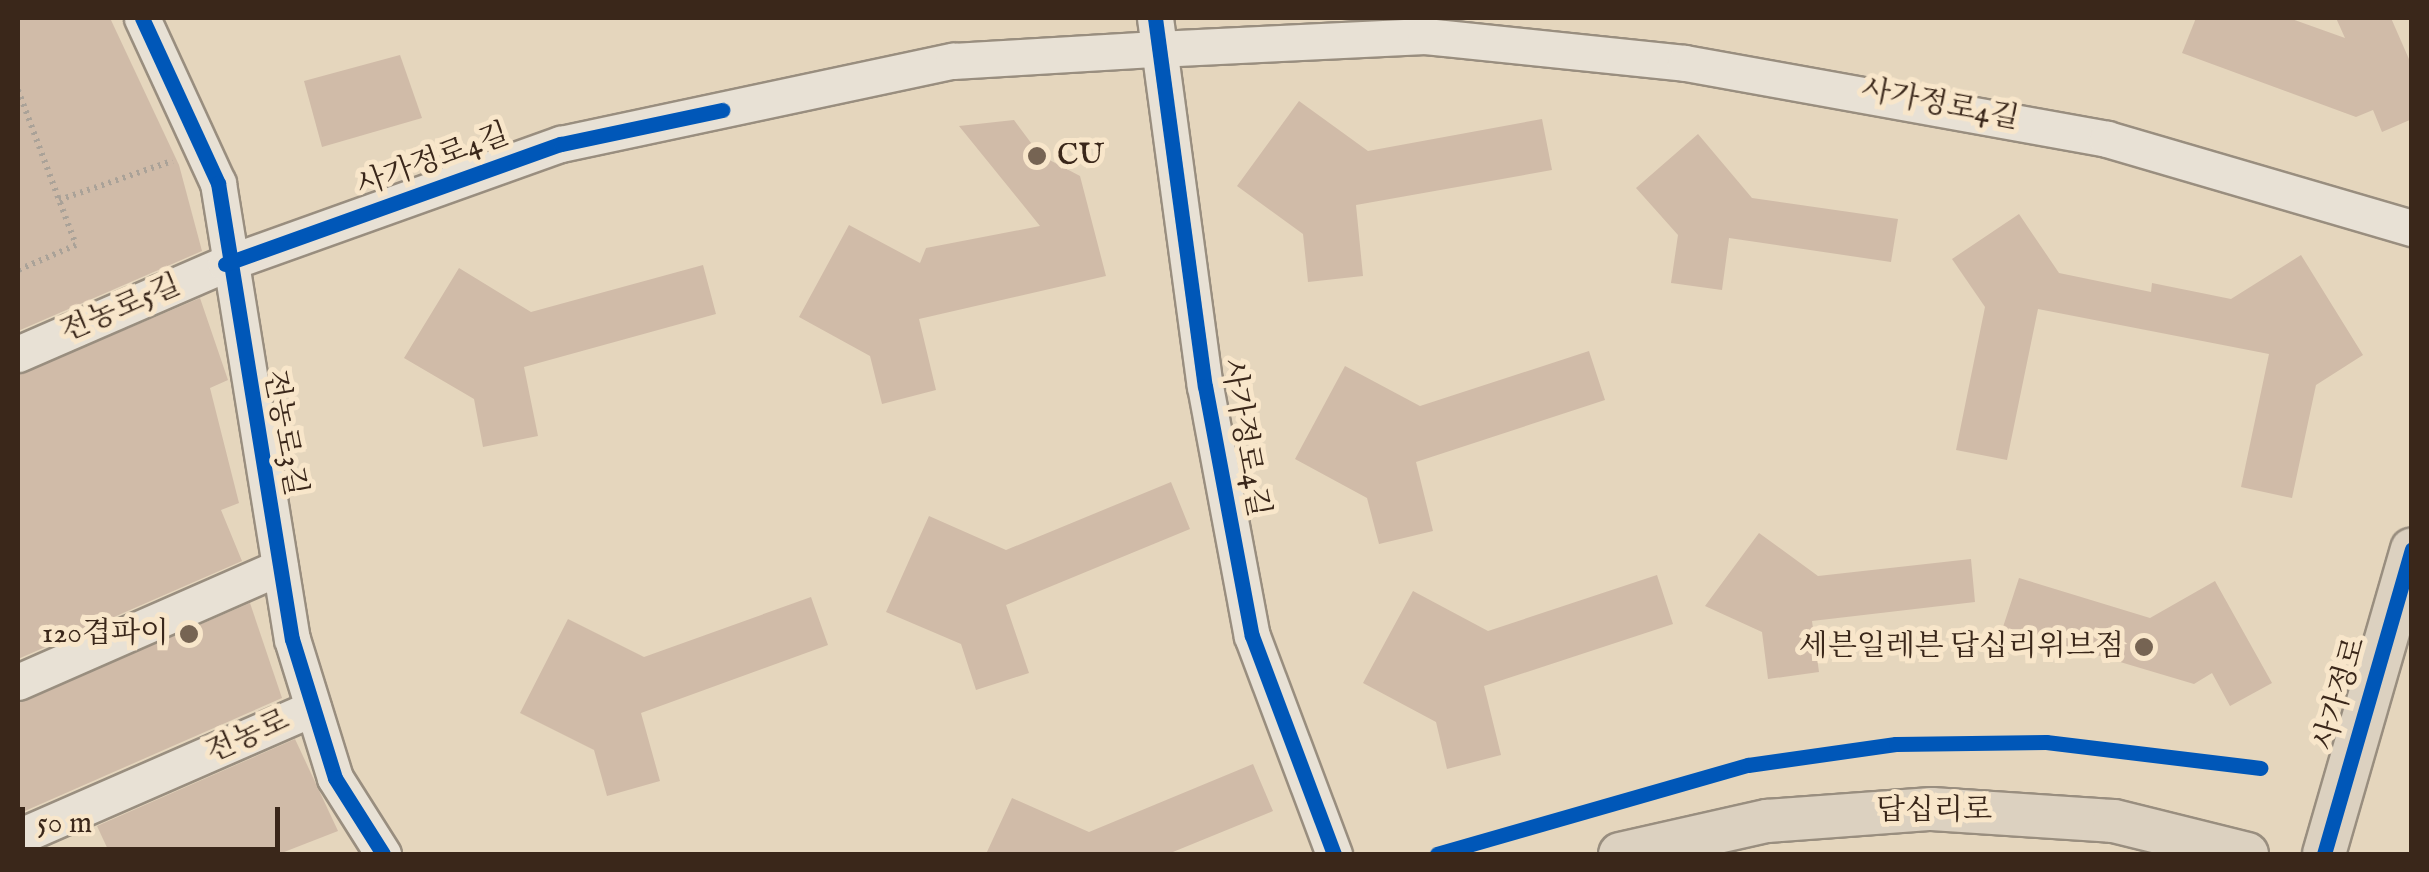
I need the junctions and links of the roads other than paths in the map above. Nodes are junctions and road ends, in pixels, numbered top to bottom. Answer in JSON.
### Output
{"nodes":[{"id":1,"x":142,"y":18,"type":"edge"},
{"id":2,"x":1156,"y":33,"type":"edge"},
{"id":3,"x":2412,"y":228,"type":"edge"},
{"id":4,"x":225,"y":264,"type":"junction"},
{"id":5,"x":18,"y":354,"type":"edge"},
{"id":6,"x":2412,"y":549,"type":"edge"},
{"id":7,"x":280,"y":567,"type":"junction"},
{"id":8,"x":18,"y":682,"type":"edge"},
{"id":9,"x":314,"y":708,"type":"junction"},
{"id":10,"x":18,"y":837,"type":"edge"},
{"id":11,"x":373,"y":852,"type":"edge"},
{"id":12,"x":1334,"y":854,"type":"edge"},
{"id":13,"x":1620,"y":854,"type":"edge"},
{"id":14,"x":2247,"y":854,"type":"edge"},
{"id":15,"x":2324,"y":854,"type":"edge"}],
"edges":[{"from":1,"to":4,"type":"street","name":"전농로3길"},
{"from":2,"to":3,"type":"street","name":"사가정로4길"},
{"from":2,"to":4,"type":"street","name":"사가정로4길"},
{"from":2,"to":12,"type":"street","name":"사가정로4길"},
{"from":4,"to":5,"type":"street","name":"전농로5길"},
{"from":4,"to":7,"type":"street","name":"전농로3길"},
{"from":6,"to":15,"type":"main road","name":"사가정로"},
{"from":7,"to":8,"type":"street"},
{"from":7,"to":9,"type":"street","name":"전농로3길"},
{"from":9,"to":10,"type":"street","name":"전농로"},
{"from":9,"to":11,"type":"street","name":"전농로3길"},
{"from":13,"to":14,"type":"main road","name":"답십리로"}]}
